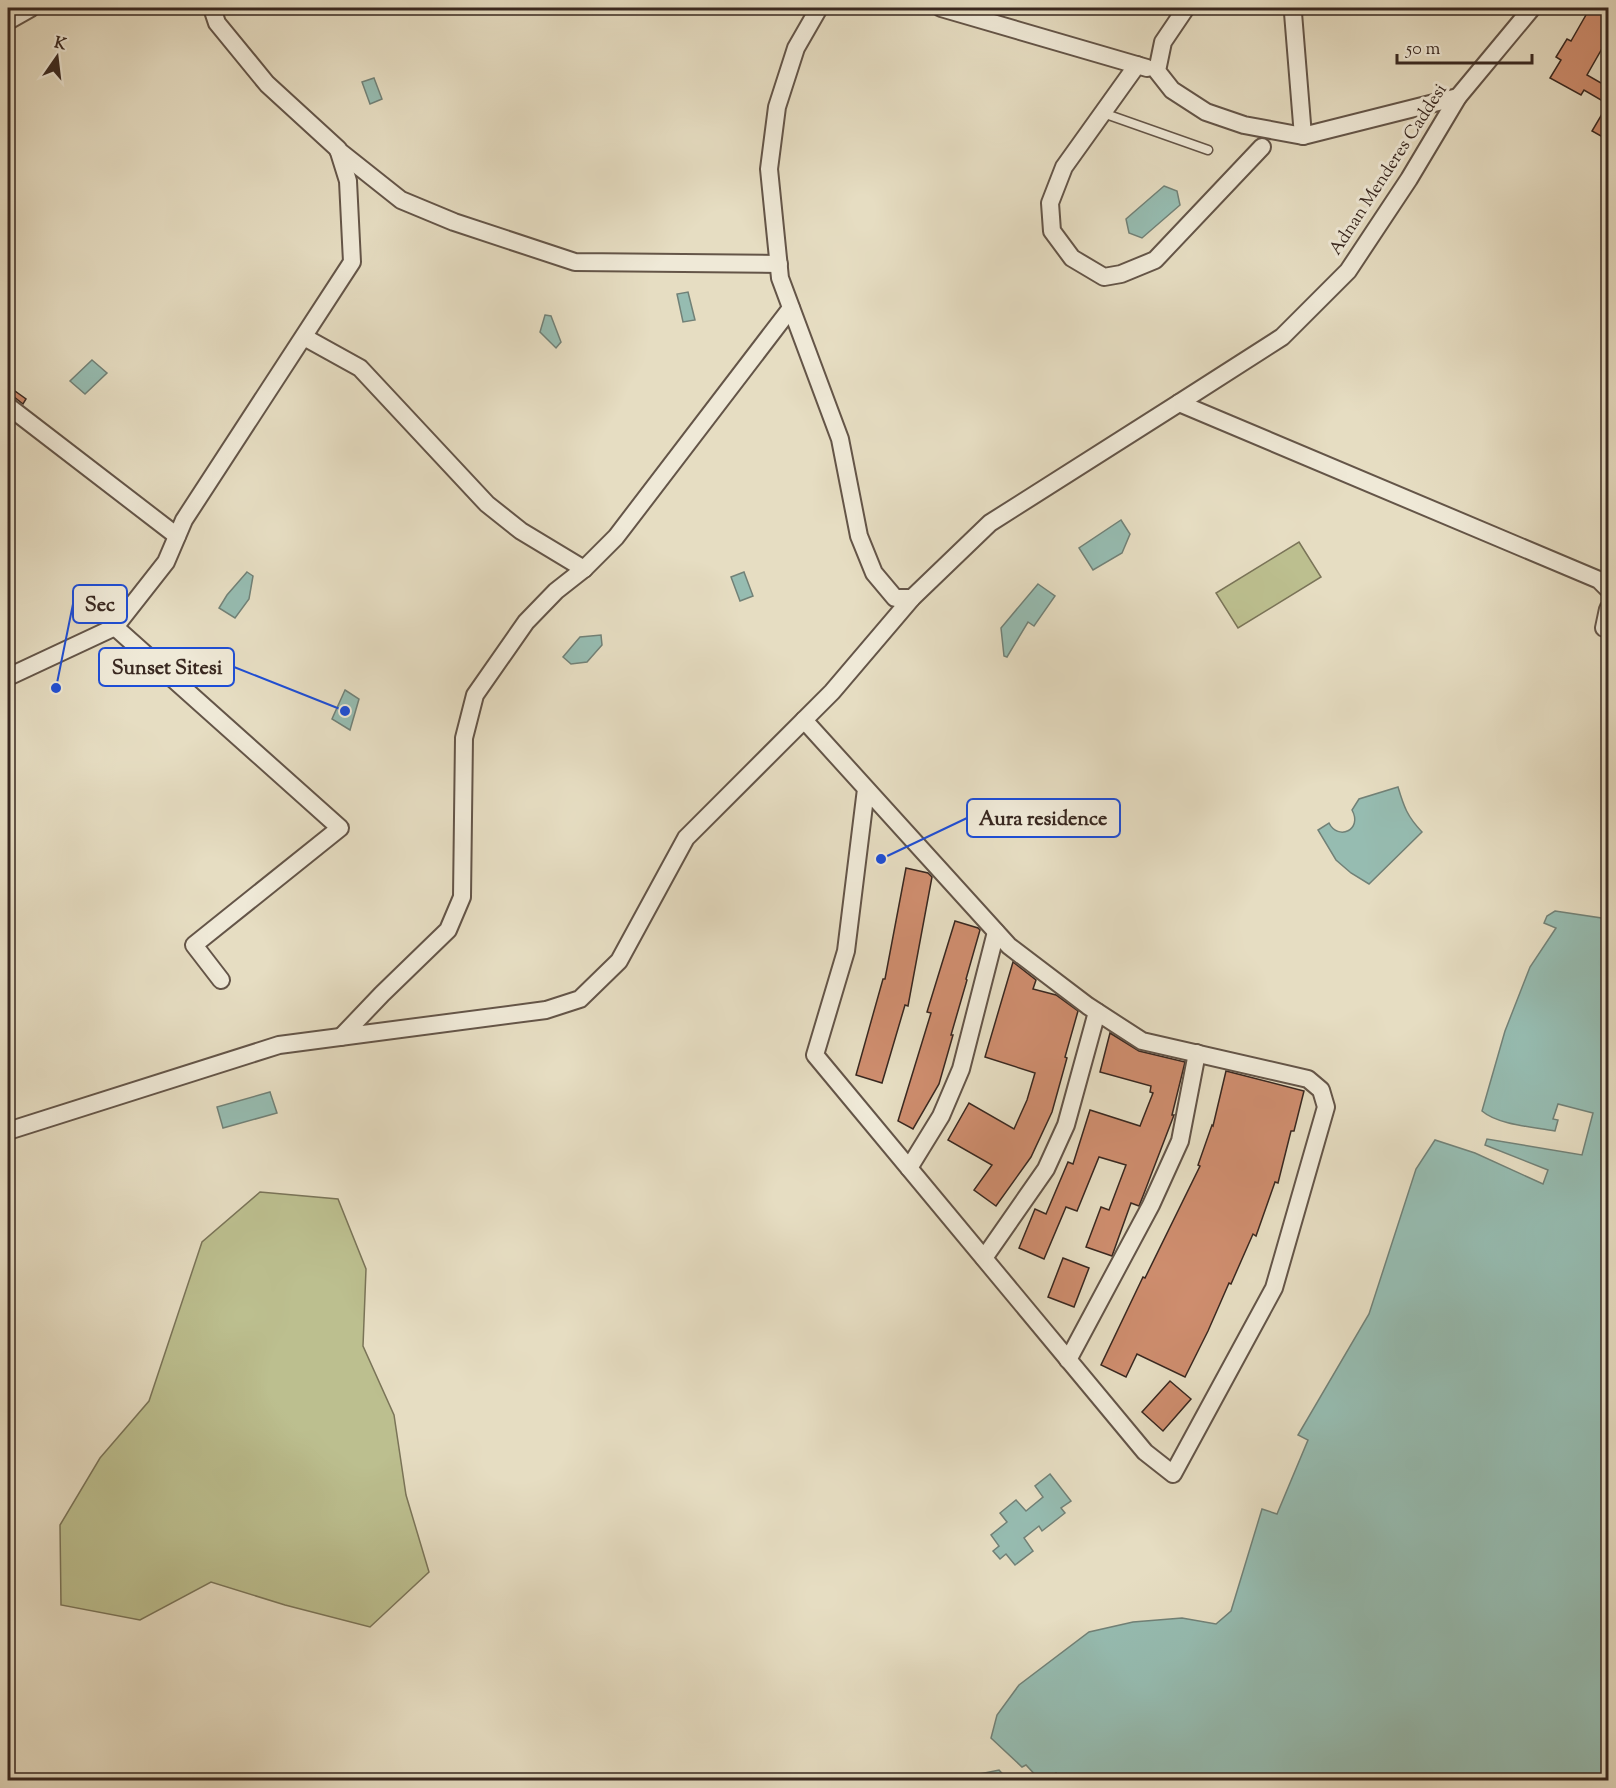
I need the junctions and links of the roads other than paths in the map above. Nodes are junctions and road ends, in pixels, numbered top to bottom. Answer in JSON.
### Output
{"nodes":[{"id":1,"x":31,"y":8,"type":"edge"},
{"id":2,"x":212,"y":8,"type":"edge"},
{"id":3,"x":819,"y":8,"type":"edge"},
{"id":4,"x":941,"y":8,"type":"edge"},
{"id":5,"x":1186,"y":8,"type":"edge"},
{"id":6,"x":1296,"y":8,"type":"edge"},
{"id":7,"x":1532,"y":8,"type":"edge"},
{"id":8,"x":8,"y":21,"type":"edge"},
{"id":9,"x":1137,"y":65,"type":"junction"},
{"id":10,"x":1157,"y":71,"type":"junction"},
{"id":11,"x":1458,"y":97,"type":"junction"},
{"id":12,"x":1103,"y":113,"type":"junction"},
{"id":13,"x":1302,"y":136,"type":"junction"},
{"id":14,"x":1262,"y":147,"type":"dead end"},
{"id":15,"x":338,"y":149,"type":"junction"},
{"id":16,"x":1208,"y":150,"type":"dead end"},
{"id":17,"x":779,"y":264,"type":"junction"},
{"id":18,"x":791,"y":308,"type":"junction"},
{"id":19,"x":304,"y":337,"type":"junction"},
{"id":20,"x":1179,"y":403,"type":"junction"},
{"id":21,"x":8,"y":405,"type":"edge"},
{"id":22,"x":177,"y":536,"type":"junction"},
{"id":23,"x":584,"y":569,"type":"junction"},
{"id":24,"x":1608,"y":589,"type":"edge"},
{"id":25,"x":912,"y":598,"type":"junction"},
{"id":26,"x":1608,"y":609,"type":"edge"},
{"id":27,"x":115,"y":627,"type":"junction"},
{"id":28,"x":1604,"y":628,"type":"dead end"},
{"id":29,"x":8,"y":677,"type":"edge"},
{"id":30,"x":804,"y":720,"type":"junction"},
{"id":31,"x":866,"y":789,"type":"junction"},
{"id":32,"x":996,"y":932,"type":"junction"},
{"id":33,"x":221,"y":980,"type":"dead end"},
{"id":34,"x":1097,"y":1012,"type":"junction"},
{"id":35,"x":341,"y":1037,"type":"junction"},
{"id":36,"x":1197,"y":1053,"type":"junction"},
{"id":37,"x":8,"y":1131,"type":"edge"},
{"id":38,"x":909,"y":1168,"type":"junction"},
{"id":39,"x":984,"y":1258,"type":"junction"},
{"id":40,"x":1068,"y":1360,"type":"junction"}],
"edges":[{"from":1,"to":8,"type":"street"},
{"from":2,"to":15,"type":"street"},
{"from":3,"to":17,"type":"street"},
{"from":4,"to":9,"type":"street"},
{"from":5,"to":10,"type":"street"},
{"from":6,"to":13,"type":"street"},
{"from":7,"to":11,"type":"street","name":"Adnan Menderes Caddesi"},
{"from":9,"to":10,"type":"street"},
{"from":9,"to":12,"type":"street"},
{"from":10,"to":13,"type":"street"},
{"from":11,"to":13,"type":"street"},
{"from":11,"to":20,"type":"street","name":"Adnan Menderes Caddesi"},
{"from":12,"to":14,"type":"street"},
{"from":12,"to":16,"type":"lane"},
{"from":15,"to":17,"type":"street"},
{"from":15,"to":19,"type":"street"},
{"from":17,"to":18,"type":"street"},
{"from":18,"to":23,"type":"street"},
{"from":18,"to":25,"type":"street"},
{"from":19,"to":22,"type":"street"},
{"from":19,"to":23,"type":"street"},
{"from":20,"to":24,"type":"street"},
{"from":20,"to":25,"type":"street","name":"Adnan Menderes Caddesi"},
{"from":21,"to":22,"type":"street"},
{"from":22,"to":27,"type":"street"},
{"from":23,"to":35,"type":"street"},
{"from":25,"to":30,"type":"street","name":"Adnan Menderes Caddesi"},
{"from":26,"to":28,"type":"street"},
{"from":27,"to":29,"type":"street"},
{"from":27,"to":33,"type":"street"},
{"from":30,"to":31,"type":"street"},
{"from":30,"to":35,"type":"street","name":"Adnan Menderes Caddesi"},
{"from":31,"to":32,"type":"street"},
{"from":31,"to":38,"type":"street"},
{"from":32,"to":34,"type":"street"},
{"from":32,"to":38,"type":"street"},
{"from":34,"to":36,"type":"street"},
{"from":34,"to":39,"type":"street"},
{"from":35,"to":37,"type":"street","name":"Adnan Menderes Caddesi"},
{"from":36,"to":40,"type":"street"},
{"from":36,"to":40,"type":"street"},
{"from":38,"to":39,"type":"street"},
{"from":39,"to":40,"type":"street"}]}
